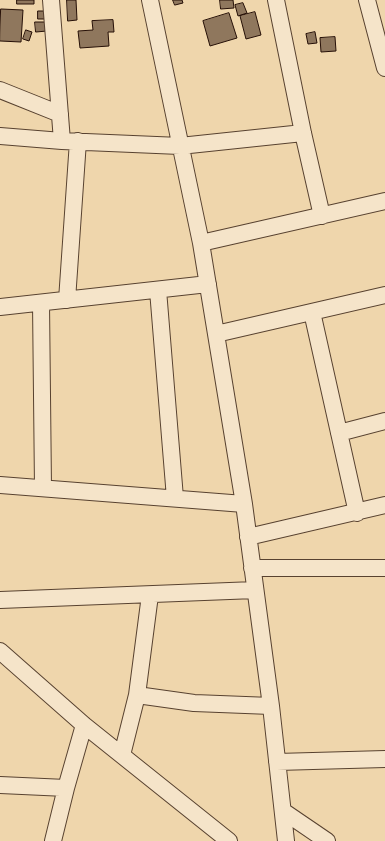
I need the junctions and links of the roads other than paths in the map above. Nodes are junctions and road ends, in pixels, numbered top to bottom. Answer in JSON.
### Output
{"nodes":[{"id":1,"x":51,"y":0,"type":"edge"},
{"id":2,"x":150,"y":0,"type":"edge"},
{"id":3,"x":276,"y":0,"type":"edge"},
{"id":4,"x":367,"y":0,"type":"edge"},
{"id":5,"x":384,"y":62,"type":"edge"},
{"id":6,"x":0,"y":90,"type":"edge"},
{"id":7,"x":60,"y":114,"type":"junction"},
{"id":8,"x":303,"y":133,"type":"junction"},
{"id":9,"x":0,"y":136,"type":"edge"},
{"id":10,"x":62,"y":140,"type":"junction"},
{"id":11,"x":78,"y":141,"type":"junction"},
{"id":12,"x":180,"y":146,"type":"junction"},
{"id":13,"x":385,"y":201,"type":"edge"},
{"id":14,"x":322,"y":216,"type":"junction"},
{"id":15,"x":201,"y":244,"type":"junction"},
{"id":16,"x":208,"y":284,"type":"junction"},
{"id":17,"x":158,"y":290,"type":"junction"},
{"id":18,"x":385,"y":295,"type":"edge"},
{"id":19,"x":67,"y":300,"type":"junction"},
{"id":20,"x":41,"y":302,"type":"junction"},
{"id":21,"x":0,"y":307,"type":"edge"},
{"id":22,"x":312,"y":312,"type":"junction"},
{"id":23,"x":216,"y":334,"type":"junction"},
{"id":24,"x":385,"y":421,"type":"edge"},
{"id":25,"x":340,"y":433,"type":"junction"},
{"id":26,"x":0,"y":485,"type":"edge"},
{"id":27,"x":43,"y":488,"type":"junction"},
{"id":28,"x":175,"y":498,"type":"junction"},
{"id":29,"x":244,"y":504,"type":"junction"},
{"id":30,"x":385,"y":505,"type":"edge"},
{"id":31,"x":356,"y":513,"type":"junction"},
{"id":32,"x":248,"y":537,"type":"junction"},
{"id":33,"x":252,"y":568,"type":"junction"},
{"id":34,"x":385,"y":568,"type":"edge"},
{"id":35,"x":255,"y":590,"type":"junction"},
{"id":36,"x":150,"y":594,"type":"junction"},
{"id":37,"x":0,"y":600,"type":"edge"},
{"id":38,"x":0,"y":651,"type":"edge"},
{"id":39,"x":137,"y":695,"type":"junction"},
{"id":40,"x":271,"y":706,"type":"junction"},
{"id":41,"x":84,"y":725,"type":"junction"},
{"id":42,"x":122,"y":755,"type":"junction"},
{"id":43,"x":385,"y":759,"type":"edge"},
{"id":44,"x":277,"y":762,"type":"junction"},
{"id":45,"x":0,"y":785,"type":"edge"},
{"id":46,"x":66,"y":788,"type":"junction"},
{"id":47,"x":283,"y":811,"type":"junction"},
{"id":48,"x":53,"y":841,"type":"edge"},
{"id":49,"x":229,"y":841,"type":"edge"},
{"id":50,"x":286,"y":841,"type":"edge"},
{"id":51,"x":327,"y":841,"type":"edge"}],
"edges":[{"from":1,"to":7,"type":"street"},
{"from":2,"to":12,"type":"street"},
{"from":3,"to":8,"type":"street"},
{"from":4,"to":5,"type":"street"},
{"from":6,"to":7,"type":"street"},
{"from":7,"to":10,"type":"street"},
{"from":8,"to":12,"type":"street"},
{"from":8,"to":14,"type":"street"},
{"from":9,"to":10,"type":"street"},
{"from":10,"to":11,"type":"street"},
{"from":11,"to":12,"type":"street"},
{"from":11,"to":19,"type":"street"},
{"from":12,"to":15,"type":"street"},
{"from":13,"to":14,"type":"street"},
{"from":14,"to":15,"type":"street"},
{"from":15,"to":16,"type":"street"},
{"from":16,"to":17,"type":"street"},
{"from":16,"to":23,"type":"street"},
{"from":17,"to":19,"type":"street"},
{"from":17,"to":28,"type":"street"},
{"from":18,"to":22,"type":"street"},
{"from":19,"to":20,"type":"street"},
{"from":20,"to":21,"type":"street"},
{"from":20,"to":27,"type":"street"},
{"from":22,"to":23,"type":"street"},
{"from":22,"to":25,"type":"street"},
{"from":23,"to":29,"type":"street"},
{"from":24,"to":25,"type":"street"},
{"from":25,"to":31,"type":"street"},
{"from":26,"to":27,"type":"street"},
{"from":27,"to":28,"type":"street"},
{"from":28,"to":29,"type":"street"},
{"from":29,"to":32,"type":"street"},
{"from":30,"to":31,"type":"street"},
{"from":31,"to":32,"type":"street"},
{"from":32,"to":33,"type":"street"},
{"from":33,"to":34,"type":"street"},
{"from":33,"to":35,"type":"street"},
{"from":35,"to":36,"type":"street"},
{"from":35,"to":40,"type":"street"},
{"from":36,"to":37,"type":"street"},
{"from":36,"to":39,"type":"street"},
{"from":38,"to":41,"type":"street"},
{"from":39,"to":40,"type":"street"},
{"from":39,"to":42,"type":"street"},
{"from":40,"to":44,"type":"street"},
{"from":41,"to":42,"type":"street"},
{"from":41,"to":46,"type":"street"},
{"from":42,"to":49,"type":"street"},
{"from":43,"to":44,"type":"street"},
{"from":44,"to":47,"type":"street"},
{"from":45,"to":46,"type":"street"},
{"from":46,"to":48,"type":"street"},
{"from":47,"to":50,"type":"street"},
{"from":47,"to":51,"type":"street"}]}
